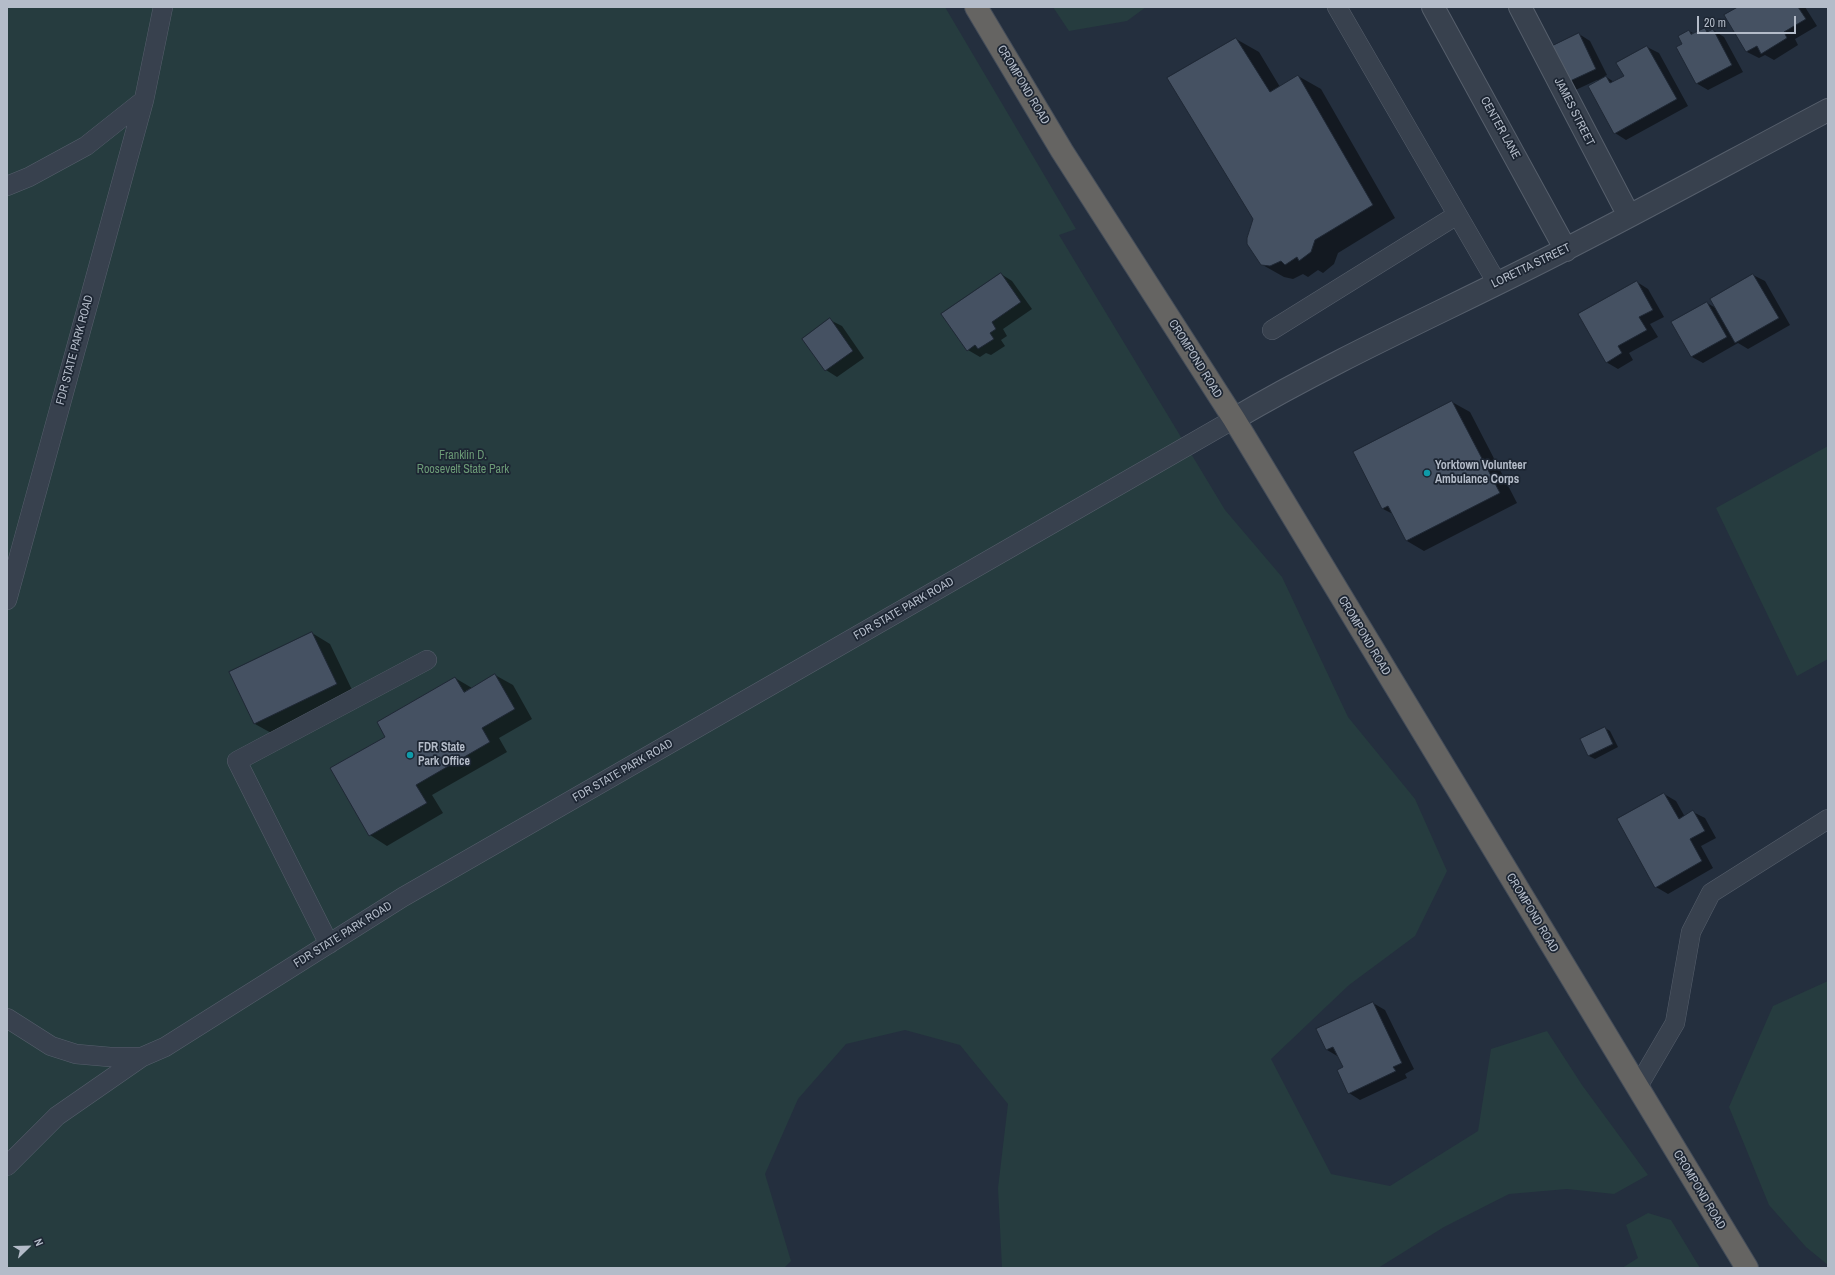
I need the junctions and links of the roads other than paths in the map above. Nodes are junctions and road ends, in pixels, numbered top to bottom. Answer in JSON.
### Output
{"nodes":[{"id":1,"x":164,"y":7,"type":"edge"},
{"id":2,"x":976,"y":7,"type":"edge"},
{"id":3,"x":1337,"y":7,"type":"edge"},
{"id":4,"x":1433,"y":7,"type":"edge"},
{"id":5,"x":1520,"y":7,"type":"edge"},
{"id":6,"x":144,"y":100,"type":"junction"},
{"id":7,"x":1828,"y":110,"type":"edge"},
{"id":8,"x":7,"y":186,"type":"edge"},
{"id":9,"x":1457,"y":215,"type":"junction"},
{"id":10,"x":1629,"y":216,"type":"junction"},
{"id":11,"x":1566,"y":250,"type":"junction"},
{"id":12,"x":1497,"y":283,"type":"junction"},
{"id":13,"x":1272,"y":330,"type":"dead end"},
{"id":14,"x":1234,"y":420,"type":"junction"},
{"id":15,"x":7,"y":600,"type":"edge"},
{"id":16,"x":426,"y":660,"type":"dead end"},
{"id":17,"x":1828,"y":819,"type":"edge"},
{"id":18,"x":329,"y":944,"type":"junction"},
{"id":19,"x":7,"y":1018,"type":"edge"},
{"id":20,"x":142,"y":1057,"type":"junction"},
{"id":21,"x":1637,"y":1088,"type":"junction"},
{"id":22,"x":7,"y":1166,"type":"edge"},
{"id":23,"x":1747,"y":1268,"type":"edge"}],
"edges":[{"from":1,"to":6,"type":"lane","name":"FDR STATE PARK ROAD"},
{"from":2,"to":14,"type":"highway","name":"CROMPOND ROAD"},
{"from":3,"to":9,"type":"lane"},
{"from":4,"to":11,"type":"street","name":"CENTER LANE"},
{"from":5,"to":10,"type":"street","name":"JAMES STREET"},
{"from":6,"to":8,"type":"lane"},
{"from":6,"to":15,"type":"lane","name":"FDR STATE PARK ROAD"},
{"from":7,"to":10,"type":"street","name":"LORETTA STREET"},
{"from":9,"to":12,"type":"lane"},
{"from":9,"to":13,"type":"lane"},
{"from":10,"to":11,"type":"street","name":"LORETTA STREET"},
{"from":11,"to":12,"type":"street","name":"LORETTA STREET"},
{"from":12,"to":14,"type":"street","name":"LORETTA STREET"},
{"from":14,"to":18,"type":"lane","name":"FDR STATE PARK ROAD"},
{"from":14,"to":21,"type":"highway","name":"CROMPOND ROAD"},
{"from":16,"to":18,"type":"lane"},
{"from":17,"to":21,"type":"lane"},
{"from":18,"to":20,"type":"lane","name":"FDR STATE PARK ROAD"},
{"from":19,"to":20,"type":"lane","name":"FDR STATE PARK ROAD"},
{"from":20,"to":22,"type":"lane"},
{"from":21,"to":23,"type":"highway","name":"CROMPOND ROAD"}]}
